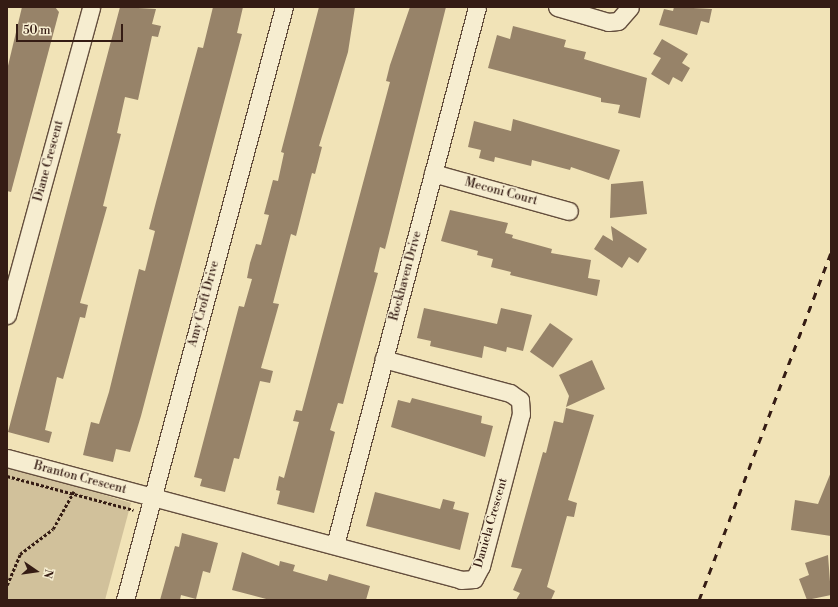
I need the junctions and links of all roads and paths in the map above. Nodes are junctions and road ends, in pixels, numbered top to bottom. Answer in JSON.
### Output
{"nodes":[{"id":1,"x":91,"y":7,"type":"edge"},
{"id":2,"x":284,"y":7,"type":"edge"},
{"id":3,"x":477,"y":7,"type":"edge"},
{"id":4,"x":557,"y":7,"type":"edge"},
{"id":5,"x":630,"y":7,"type":"edge"},
{"id":6,"x":433,"y":173,"type":"junction"},
{"id":7,"x":569,"y":211,"type":"dead end"},
{"id":8,"x":7,"y":315,"type":"edge"},
{"id":9,"x":384,"y":359,"type":"junction"},
{"id":10,"x":7,"y":458,"type":"edge"},
{"id":11,"x":7,"y":476,"type":"edge"},
{"id":12,"x":82,"y":478,"type":"junction"},
{"id":13,"x":72,"y":494,"type":"junction"},
{"id":14,"x":152,"y":497,"type":"junction"},
{"id":15,"x":134,"y":510,"type":"dead end"},
{"id":16,"x":334,"y":545,"type":"junction"},
{"id":17,"x":7,"y":585,"type":"edge"},
{"id":18,"x":124,"y":600,"type":"edge"}],
"edges":[{"from":1,"to":8,"type":"street","name":"Diane Crescent"},
{"from":2,"to":14,"type":"street","name":"Amy Croft Drive"},
{"from":3,"to":6,"type":"street","name":"Rockhaven Drive"},
{"from":4,"to":5,"type":"street"},
{"from":6,"to":7,"type":"street","name":"Meconi Court"},
{"from":6,"to":9,"type":"street","name":"Rockhaven Drive"},
{"from":9,"to":16,"type":"street","name":"Rockhaven Drive"},
{"from":9,"to":16,"type":"street","name":"Daniela Crescent"},
{"from":10,"to":12,"type":"street","name":"Branton Crescent"},
{"from":11,"to":13,"type":"path"},
{"from":12,"to":13,"type":"path"},
{"from":12,"to":14,"type":"street","name":"Branton Crescent"},
{"from":13,"to":15,"type":"path"},
{"from":13,"to":17,"type":"path"},
{"from":14,"to":16,"type":"street","name":"Daniela Crescent"},
{"from":14,"to":18,"type":"street","name":"Amy Croft Drive"}]}
